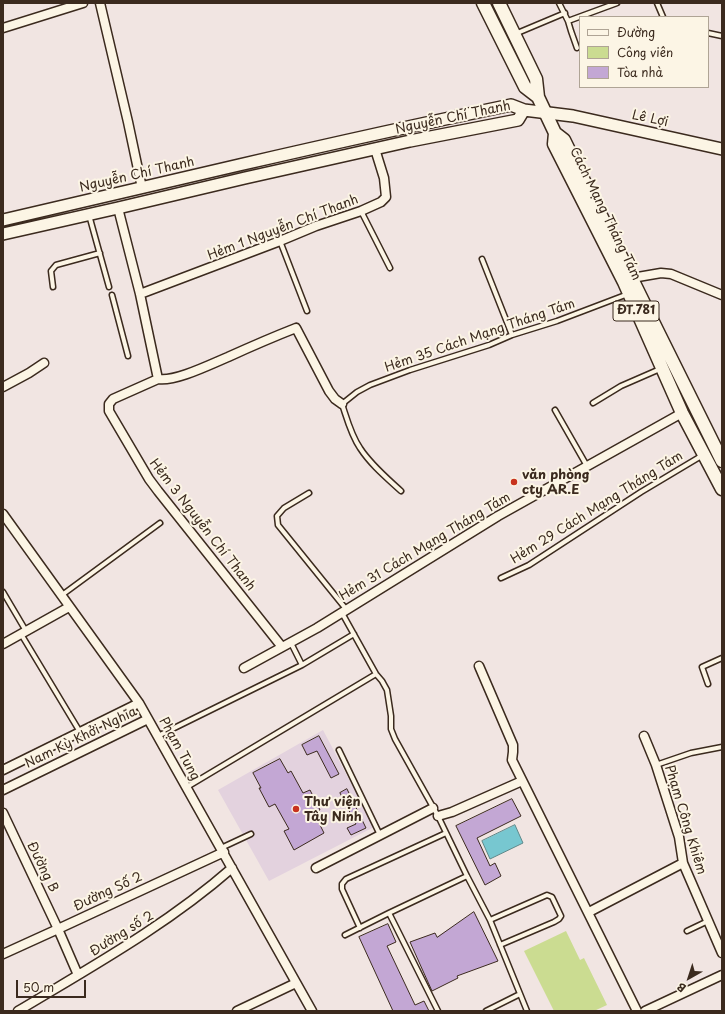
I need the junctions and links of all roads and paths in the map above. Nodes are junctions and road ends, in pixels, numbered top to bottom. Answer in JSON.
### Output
{"nodes":[{"id":1,"x":82,"y":3,"type":"edge"},
{"id":2,"x":100,"y":3,"type":"edge"},
{"id":3,"x":483,"y":3,"type":"edge"},
{"id":4,"x":499,"y":3,"type":"edge"},
{"id":5,"x":559,"y":3,"type":"edge"},
{"id":6,"x":617,"y":3,"type":"edge"},
{"id":7,"x":657,"y":3,"type":"edge"},
{"id":8,"x":564,"y":13,"type":"junction"},
{"id":9,"x":582,"y":16,"type":"edge"},
{"id":10,"x":663,"y":16,"type":"edge"},
{"id":11,"x":579,"y":17,"type":"edge"},
{"id":12,"x":568,"y":21,"type":"junction"},
{"id":13,"x":3,"y":28,"type":"edge"},
{"id":14,"x":709,"y":33,"type":"edge"},
{"id":15,"x":514,"y":34,"type":"junction"},
{"id":16,"x":722,"y":36,"type":"edge"},
{"id":17,"x":577,"y":48,"type":"dead end"},
{"id":18,"x":538,"y":97,"type":"junction"},
{"id":19,"x":524,"y":110,"type":"junction"},
{"id":20,"x":546,"y":113,"type":"junction"},
{"id":21,"x":406,"y":127,"type":"junction"},
{"id":22,"x":410,"y":141,"type":"junction"},
{"id":23,"x":375,"y":149,"type":"junction"},
{"id":24,"x":722,"y":149,"type":"edge"},
{"id":25,"x":241,"y":164,"type":"junction"},
{"id":26,"x":245,"y":178,"type":"junction"},
{"id":27,"x":142,"y":188,"type":"junction"},
{"id":28,"x":115,"y":195,"type":"junction"},
{"id":29,"x":118,"y":208,"type":"junction"},
{"id":30,"x":361,"y":211,"type":"junction"},
{"id":31,"x":89,"y":214,"type":"junction"},
{"id":32,"x":3,"y":220,"type":"edge"},
{"id":33,"x":3,"y":234,"type":"edge"},
{"id":34,"x":280,"y":241,"type":"junction"},
{"id":35,"x":100,"y":253,"type":"junction"},
{"id":36,"x":482,"y":259,"type":"dead end"},
{"id":37,"x":390,"y":268,"type":"dead end"},
{"id":38,"x":628,"y":285,"type":"junction"},
{"id":39,"x":109,"y":286,"type":"dead end"},
{"id":40,"x":54,"y":287,"type":"dead end"},
{"id":41,"x":140,"y":294,"type":"junction"},
{"id":42,"x":112,"y":295,"type":"dead end"},
{"id":43,"x":722,"y":295,"type":"edge"},
{"id":44,"x":308,"y":311,"type":"dead end"},
{"id":45,"x":512,"y":335,"type":"junction"},
{"id":46,"x":128,"y":356,"type":"dead end"},
{"id":47,"x":44,"y":363,"type":"dead end"},
{"id":48,"x":662,"y":368,"type":"junction"},
{"id":49,"x":158,"y":379,"type":"junction"},
{"id":50,"x":3,"y":387,"type":"edge"},
{"id":51,"x":593,"y":403,"type":"dead end"},
{"id":52,"x":342,"y":404,"type":"junction"},
{"id":53,"x":554,"y":410,"type":"dead end"},
{"id":54,"x":682,"y":413,"type":"junction"},
{"id":55,"x":716,"y":448,"type":"junction"},
{"id":56,"x":704,"y":454,"type":"junction"},
{"id":57,"x":722,"y":461,"type":"edge"},
{"id":58,"x":587,"y":466,"type":"junction"},
{"id":59,"x":722,"y":489,"type":"edge"},
{"id":60,"x":401,"y":491,"type":"dead end"},
{"id":61,"x":309,"y":493,"type":"dead end"},
{"id":62,"x":3,"y":514,"type":"edge"},
{"id":63,"x":160,"y":523,"type":"dead end"},
{"id":64,"x":501,"y":578,"type":"dead end"},
{"id":65,"x":3,"y":592,"type":"edge"},
{"id":66,"x":61,"y":595,"type":"junction"},
{"id":67,"x":69,"y":606,"type":"junction"},
{"id":68,"x":344,"y":611,"type":"junction"},
{"id":69,"x":24,"y":632,"type":"junction"},
{"id":70,"x":354,"y":634,"type":"junction"},
{"id":71,"x":291,"y":643,"type":"junction"},
{"id":72,"x":3,"y":644,"type":"edge"},
{"id":73,"x":282,"y":647,"type":"junction"},
{"id":74,"x":722,"y":658,"type":"edge"},
{"id":75,"x":302,"y":665,"type":"junction"},
{"id":76,"x":479,"y":666,"type":"dead end"},
{"id":77,"x":244,"y":668,"type":"dead end"},
{"id":78,"x":376,"y":674,"type":"junction"},
{"id":79,"x":708,"y":684,"type":"dead end"},
{"id":80,"x":139,"y":703,"type":"junction"},
{"id":81,"x":148,"y":719,"type":"junction"},
{"id":82,"x":80,"y":732,"type":"junction"},
{"id":83,"x":158,"y":736,"type":"junction"},
{"id":84,"x":644,"y":736,"type":"dead end"},
{"id":85,"x":722,"y":747,"type":"edge"},
{"id":86,"x":339,"y":750,"type":"dead end"},
{"id":87,"x":656,"y":765,"type":"junction"},
{"id":88,"x":3,"y":770,"type":"edge"},
{"id":89,"x":522,"y":781,"type":"junction"},
{"id":90,"x":187,"y":787,"type":"junction"},
{"id":91,"x":3,"y":790,"type":"edge"},
{"id":92,"x":433,"y":808,"type":"junction"},
{"id":93,"x":3,"y":813,"type":"edge"},
{"id":94,"x":438,"y":816,"type":"junction"},
{"id":95,"x":446,"y":833,"type":"junction"},
{"id":96,"x":251,"y":834,"type":"dead end"},
{"id":97,"x":380,"y":835,"type":"junction"},
{"id":98,"x":222,"y":850,"type":"junction"},
{"id":99,"x":683,"y":863,"type":"junction"},
{"id":100,"x":232,"y":868,"type":"junction"},
{"id":101,"x":316,"y":868,"type":"dead end"},
{"id":102,"x":467,"y":876,"type":"junction"},
{"id":103,"x":589,"y":912,"type":"junction"},
{"id":104,"x":389,"y":913,"type":"junction"},
{"id":105,"x":490,"y":920,"type":"junction"},
{"id":106,"x":708,"y":921,"type":"junction"},
{"id":107,"x":360,"y":928,"type":"junction"},
{"id":108,"x":58,"y":929,"type":"junction"},
{"id":109,"x":687,"y":931,"type":"dead end"},
{"id":110,"x":345,"y":935,"type":"dead end"},
{"id":111,"x":500,"y":945,"type":"junction"},
{"id":112,"x":4,"y":952,"type":"edge"},
{"id":113,"x":722,"y":953,"type":"edge"},
{"id":114,"x":78,"y":975,"type":"junction"},
{"id":115,"x":722,"y":975,"type":"edge"},
{"id":116,"x":296,"y":983,"type":"junction"},
{"id":117,"x":520,"y":994,"type":"junction"},
{"id":118,"x":18,"y":1011,"type":"edge"},
{"id":119,"x":237,"y":1011,"type":"edge"},
{"id":120,"x":312,"y":1011,"type":"edge"},
{"id":121,"x":438,"y":1011,"type":"edge"},
{"id":122,"x":486,"y":1011,"type":"edge"},
{"id":123,"x":527,"y":1011,"type":"edge"},
{"id":124,"x":637,"y":1011,"type":"edge"},
{"id":125,"x":645,"y":1011,"type":"edge"}],
"edges":[{"from":1,"to":13,"type":"street"},
{"from":2,"to":27,"type":"street"},
{"from":3,"to":18,"type":"main road"},
{"from":4,"to":15,"type":"main road"},
{"from":5,"to":8,"type":"lane"},
{"from":6,"to":9,"type":"lane"},
{"from":7,"to":10,"type":"lane"},
{"from":8,"to":12,"type":"lane"},
{"from":8,"to":15,"type":"lane"},
{"from":11,"to":12,"type":"lane"},
{"from":12,"to":17,"type":"lane"},
{"from":14,"to":16,"type":"lane"},
{"from":15,"to":18,"type":"main road"},
{"from":18,"to":20,"type":"main road","name":"Cách Mạng Tháng Tám"},
{"from":19,"to":20,"type":"street","name":"Lê Lợi"},
{"from":19,"to":21,"type":"street","name":"Nguyễn Chí Thanh"},
{"from":19,"to":22,"type":"street","name":"Nguyễn Chí Thanh"},
{"from":20,"to":24,"type":"street","name":"Lê Lợi"},
{"from":20,"to":38,"type":"main road","name":"Cách Mạng Tháng Tám","number":"ĐT.781"},
{"from":21,"to":22,"type":"street"},
{"from":21,"to":25,"type":"street","name":"Nguyễn Chí Thanh"},
{"from":22,"to":23,"type":"street","name":"Nguyễn Chí Thanh"},
{"from":23,"to":26,"type":"street","name":"Nguyễn Chí Thanh"},
{"from":23,"to":30,"type":"street","name":"Hẻm 1 Nguyễn Chí Thanh"},
{"from":25,"to":26,"type":"street"},
{"from":25,"to":27,"type":"street","name":"Nguyễn Chí Thanh"},
{"from":26,"to":29,"type":"street","name":"Nguyễn Chí Thanh"},
{"from":27,"to":28,"type":"street","name":"Nguyễn Chí Thanh"},
{"from":28,"to":29,"type":"street"},
{"from":28,"to":32,"type":"street","name":"Nguyễn Chí Thanh"},
{"from":29,"to":31,"type":"street","name":"Nguyễn Chí Thanh"},
{"from":29,"to":41,"type":"street"},
{"from":30,"to":34,"type":"street","name":"Hẻm 1 Nguyễn Chí Thanh"},
{"from":30,"to":37,"type":"lane"},
{"from":31,"to":33,"type":"street","name":"Nguyễn Chí Thanh"},
{"from":31,"to":35,"type":"lane"},
{"from":34,"to":41,"type":"street","name":"Hẻm 1 Nguyễn Chí Thanh"},
{"from":34,"to":44,"type":"lane"},
{"from":35,"to":39,"type":"lane"},
{"from":35,"to":40,"type":"lane"},
{"from":36,"to":45,"type":"lane"},
{"from":38,"to":43,"type":"street"},
{"from":38,"to":45,"type":"lane","name":"Hẻm 35 Cách Mạng Tháng Tám"},
{"from":38,"to":48,"type":"main road","name":"Cách Mạng Tháng Tám","number":"ĐT.781"},
{"from":38,"to":55,"type":"main road","name":"Cách Mạng Tháng Tám","number":"ĐT.781"},
{"from":41,"to":49,"type":"street"},
{"from":42,"to":46,"type":"lane"},
{"from":45,"to":52,"type":"lane","name":"Hẻm 35 Cách Mạng Tháng Tám"},
{"from":47,"to":50,"type":"street"},
{"from":48,"to":51,"type":"lane"},
{"from":48,"to":54,"type":"main road","name":"Cách Mạng Tháng Tám","number":"ĐT.781"},
{"from":49,"to":52,"type":"street","name":"Hẻm 3 Nguyễn Chí Thanh"},
{"from":49,"to":73,"type":"street","name":"Hẻm 3 Nguyễn Chí Thanh"},
{"from":52,"to":60,"type":"lane"},
{"from":53,"to":58,"type":"lane"},
{"from":54,"to":56,"type":"main road","name":"Cách Mạng Tháng Tám","number":"ĐT.781"},
{"from":54,"to":58,"type":"street","name":"Hẻm 31 Cách Mạng Tháng Tám"},
{"from":55,"to":56,"type":"main road"},
{"from":55,"to":57,"type":"main road","name":"Cách Mạng Tháng Tám","number":"ĐT.781"},
{"from":56,"to":59,"type":"main road","name":"Cách Mạng Tháng Tám","number":"ĐT.781"},
{"from":56,"to":64,"type":"lane","name":"Hẻm 29 Cách Mạng Tháng Tám"},
{"from":58,"to":68,"type":"street","name":"Hẻm 31 Cách Mạng Tháng Tám"},
{"from":61,"to":68,"type":"lane"},
{"from":62,"to":66,"type":"street","name":"Phạm Tung"},
{"from":63,"to":66,"type":"lane"},
{"from":65,"to":69,"type":"lane"},
{"from":66,"to":67,"type":"street","name":"Phạm Tung"},
{"from":67,"to":69,"type":"street"},
{"from":67,"to":80,"type":"street","name":"Phạm Tung"},
{"from":68,"to":70,"type":"lane"},
{"from":68,"to":71,"type":"street","name":"Hẻm 31 Cách Mạng Tháng Tám"},
{"from":69,"to":72,"type":"street"},
{"from":69,"to":82,"type":"lane"},
{"from":70,"to":75,"type":"lane"},
{"from":70,"to":78,"type":"lane"},
{"from":71,"to":73,"type":"street","name":"Hẻm 31 Cách Mạng Tháng Tám"},
{"from":71,"to":75,"type":"lane"},
{"from":73,"to":77,"type":"street","name":"Hẻm 31 Cách Mạng Tháng Tám"},
{"from":74,"to":79,"type":"lane"},
{"from":75,"to":83,"type":"lane"},
{"from":76,"to":89,"type":"street"},
{"from":78,"to":90,"type":"lane"},
{"from":78,"to":92,"type":"lane"},
{"from":80,"to":81,"type":"street","name":"Phạm Tung"},
{"from":80,"to":82,"type":"street","name":"Nam Kỳ Khởi Nghĩa"},
{"from":81,"to":83,"type":"street","name":"Phạm Tung"},
{"from":81,"to":91,"type":"street","name":"Nam Kỳ Khởi Nghĩa"},
{"from":82,"to":88,"type":"street","name":"Nam Kỳ Khởi Nghĩa"},
{"from":83,"to":90,"type":"street","name":"Phạm Tung"},
{"from":84,"to":87,"type":"street","name":"Phạm Công Khiêm"},
{"from":85,"to":87,"type":"lane"},
{"from":86,"to":97,"type":"lane"},
{"from":87,"to":99,"type":"street","name":"Phạm Công Khiêm"},
{"from":89,"to":94,"type":"street"},
{"from":89,"to":103,"type":"street"},
{"from":90,"to":98,"type":"street","name":"Phạm Tung"},
{"from":92,"to":94,"type":"lane"},
{"from":92,"to":97,"type":"street"},
{"from":93,"to":108,"type":"street","name":"Đường B"},
{"from":94,"to":95,"type":"lane"},
{"from":95,"to":102,"type":"lane"},
{"from":95,"to":107,"type":"lane"},
{"from":96,"to":98,"type":"lane"},
{"from":97,"to":101,"type":"street"},
{"from":98,"to":100,"type":"street","name":"Phạm Tung"},
{"from":98,"to":108,"type":"street","name":"Đường Số 2"},
{"from":99,"to":103,"type":"street"},
{"from":99,"to":106,"type":"street","name":"Phạm Công Khiêm"},
{"from":100,"to":114,"type":"street","name":"Đường số 2"},
{"from":100,"to":116,"type":"street","name":"Phạm Tung"},
{"from":102,"to":104,"type":"lane"},
{"from":102,"to":105,"type":"lane"},
{"from":103,"to":124,"type":"street"},
{"from":104,"to":107,"type":"lane"},
{"from":104,"to":121,"type":"lane"},
{"from":105,"to":111,"type":"lane"},
{"from":105,"to":111,"type":"lane"},
{"from":106,"to":109,"type":"lane"},
{"from":106,"to":113,"type":"street","name":"Phạm Công Khiêm"},
{"from":107,"to":110,"type":"lane"},
{"from":108,"to":112,"type":"street","name":"Đường Số 2"},
{"from":108,"to":114,"type":"street","name":"Đường B"},
{"from":111,"to":117,"type":"lane"},
{"from":114,"to":118,"type":"street","name":"Đường số 2"},
{"from":115,"to":125,"type":"street"},
{"from":116,"to":119,"type":"street"},
{"from":116,"to":120,"type":"street","name":"Phạm Tung"},
{"from":117,"to":122,"type":"lane"},
{"from":117,"to":123,"type":"lane"}]}
